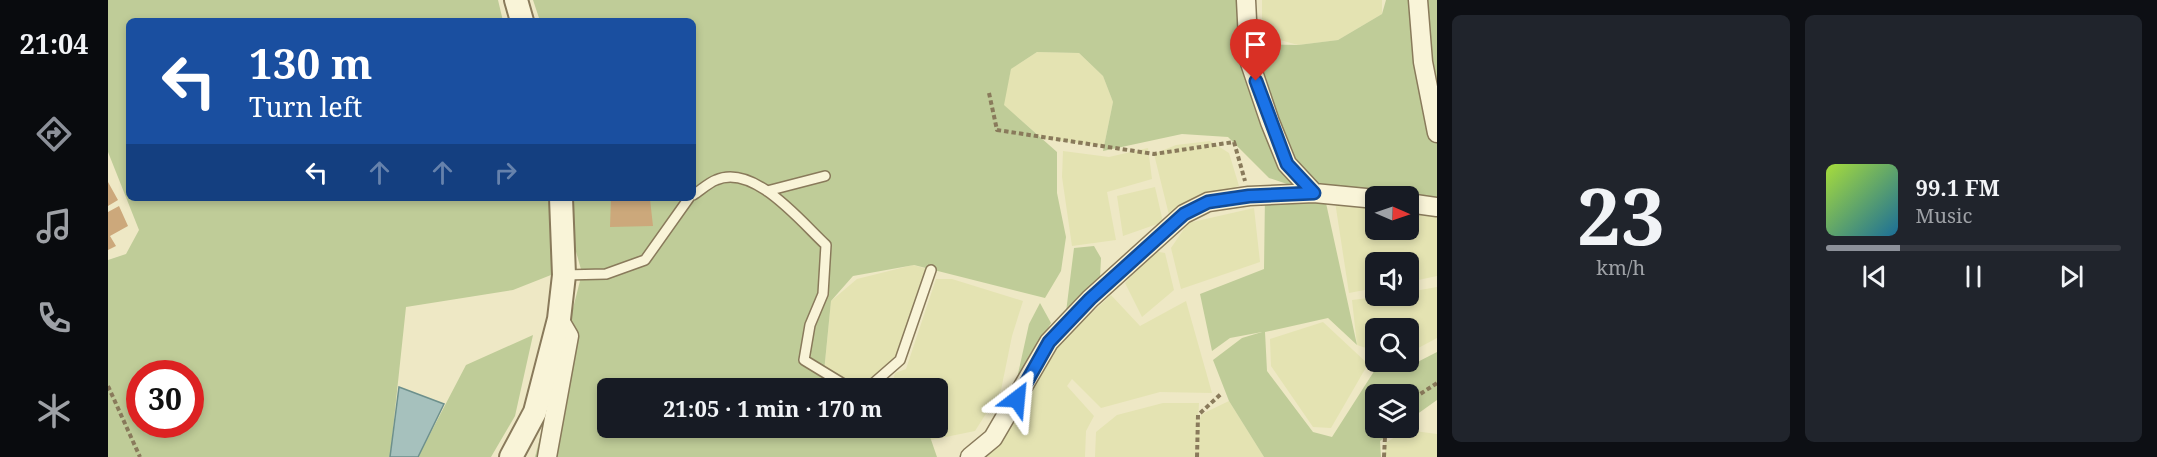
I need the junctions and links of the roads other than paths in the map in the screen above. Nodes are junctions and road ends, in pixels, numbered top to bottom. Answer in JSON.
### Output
{"nodes":[{"id":1,"x":516,"y":0,"type":"edge"},
{"id":2,"x":1246,"y":0,"type":"edge"},
{"id":3,"x":1418,"y":0,"type":"edge"},
{"id":4,"x":521,"y":18,"type":"edge"},
{"id":5,"x":1437,"y":133,"type":"edge"},
{"id":6,"x":825,"y":176,"type":"dead end"},
{"id":7,"x":767,"y":191,"type":"junction"},
{"id":8,"x":696,"y":193,"type":"edge"},
{"id":9,"x":1314,"y":193,"type":"junction"},
{"id":10,"x":1365,"y":199,"type":"edge"},
{"id":11,"x":561,"y":201,"type":"edge"},
{"id":12,"x":687,"y":201,"type":"edge"},
{"id":13,"x":1419,"y":205,"type":"edge"},
{"id":14,"x":1437,"y":207,"type":"edge"},
{"id":15,"x":930,"y":270,"type":"dead end"},
{"id":16,"x":564,"y":275,"type":"junction"},
{"id":17,"x":559,"y":319,"type":"junction"},
{"id":18,"x":834,"y":378,"type":"edge"},
{"id":19,"x":879,"y":378,"type":"edge"},
{"id":20,"x":510,"y":457,"type":"edge"},
{"id":21,"x":547,"y":457,"type":"edge"},
{"id":22,"x":970,"y":457,"type":"edge"}],
"edges":[{"from":1,"to":4,"type":"street"},
{"from":2,"to":9,"type":"street"},
{"from":3,"to":5,"type":"street"},
{"from":6,"to":7,"type":"lane"},
{"from":7,"to":8,"type":"lane"},
{"from":7,"to":18,"type":"lane"},
{"from":9,"to":10,"type":"street"},
{"from":9,"to":22,"type":"street"},
{"from":11,"to":16,"type":"street"},
{"from":12,"to":16,"type":"lane"},
{"from":13,"to":14,"type":"street"},
{"from":15,"to":19,"type":"lane"},
{"from":16,"to":17,"type":"street"},
{"from":17,"to":20,"type":"street"},
{"from":17,"to":21,"type":"street"}]}
